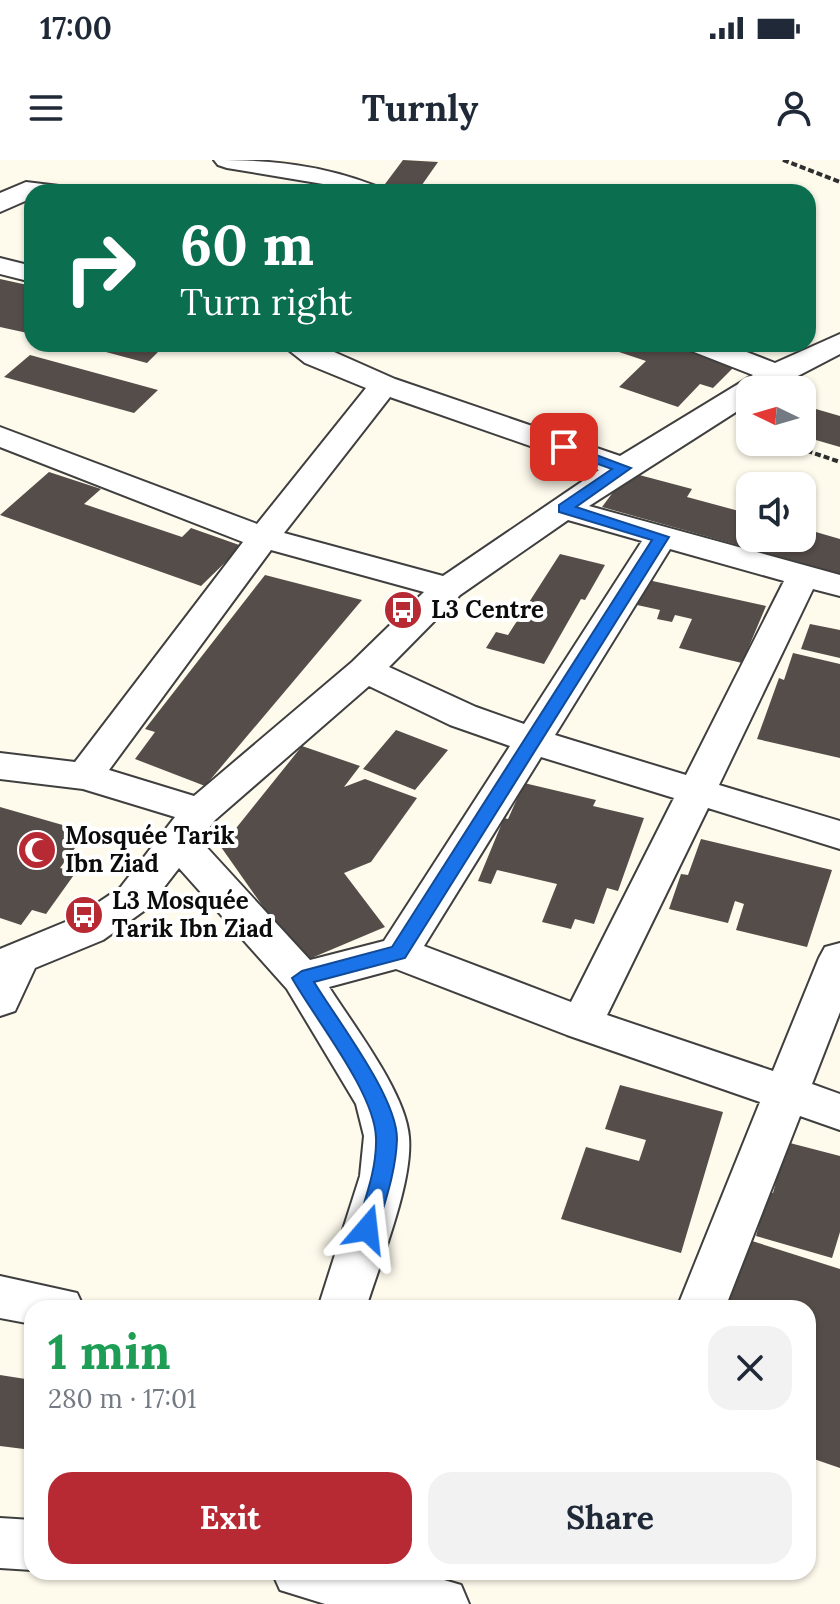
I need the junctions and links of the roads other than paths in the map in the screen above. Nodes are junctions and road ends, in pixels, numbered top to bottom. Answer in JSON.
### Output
{"nodes":[{"id":1,"x":227,"y":160,"type":"edge"},
{"id":2,"x":347,"y":184,"type":"edge"},
{"id":3,"x":24,"y":191,"type":"edge"},
{"id":4,"x":0,"y":204,"type":"edge"},
{"id":5,"x":0,"y":266,"type":"edge"},
{"id":6,"x":24,"y":272,"type":"edge"},
{"id":7,"x":830,"y":345,"type":"edge"},
{"id":8,"x":308,"y":352,"type":"edge"},
{"id":9,"x":720,"y":352,"type":"edge"},
{"id":10,"x":777,"y":374,"type":"junction"},
{"id":11,"x":384,"y":385,"type":"junction"},
{"id":12,"x":0,"y":436,"type":"edge"},
{"id":13,"x":623,"y":468,"type":"junction"},
{"id":14,"x":564,"y":509,"type":"junction"},
{"id":15,"x":661,"y":537,"type":"junction"},
{"id":16,"x":263,"y":538,"type":"junction"},
{"id":17,"x":803,"y":576,"type":"junction"},
{"id":18,"x":840,"y":586,"type":"edge"},
{"id":19,"x":448,"y":588,"type":"junction"},
{"id":20,"x":365,"y":670,"type":"junction"},
{"id":21,"x":532,"y":741,"type":"junction"},
{"id":22,"x":0,"y":766,"type":"edge"},
{"id":23,"x":85,"y":776,"type":"junction"},
{"id":24,"x":697,"y":791,"type":"junction"},
{"id":25,"x":190,"y":827,"type":"junction"},
{"id":26,"x":840,"y":835,"type":"edge"},
{"id":27,"x":398,"y":953,"type":"junction"},
{"id":28,"x":840,"y":958,"type":"edge"},
{"id":29,"x":9,"y":963,"type":"edge"},
{"id":30,"x":302,"y":978,"type":"junction"},
{"id":31,"x":0,"y":1000,"type":"edge"},
{"id":32,"x":582,"y":1023,"type":"junction"},
{"id":33,"x":786,"y":1095,"type":"junction"},
{"id":34,"x":840,"y":1112,"type":"edge"},
{"id":35,"x":0,"y":1297,"type":"edge"},
{"id":36,"x":344,"y":1300,"type":"edge"},
{"id":37,"x":704,"y":1300,"type":"edge"},
{"id":38,"x":24,"y":1301,"type":"edge"},
{"id":39,"x":0,"y":1543,"type":"edge"},
{"id":40,"x":24,"y":1544,"type":"edge"},
{"id":41,"x":335,"y":1580,"type":"edge"},
{"id":42,"x":442,"y":1604,"type":"edge"}],
"edges":[{"from":1,"to":2,"type":"street"},
{"from":3,"to":4,"type":"street"},
{"from":5,"to":6,"type":"street"},
{"from":7,"to":10,"type":"street"},
{"from":8,"to":11,"type":"street"},
{"from":9,"to":10,"type":"street"},
{"from":10,"to":13,"type":"street"},
{"from":11,"to":13,"type":"street"},
{"from":11,"to":16,"type":"street"},
{"from":12,"to":16,"type":"street"},
{"from":13,"to":14,"type":"street"},
{"from":14,"to":15,"type":"street"},
{"from":14,"to":19,"type":"street"},
{"from":15,"to":17,"type":"street"},
{"from":15,"to":21,"type":"street"},
{"from":16,"to":19,"type":"street"},
{"from":16,"to":23,"type":"street"},
{"from":17,"to":18,"type":"street"},
{"from":17,"to":24,"type":"street"},
{"from":19,"to":20,"type":"street"},
{"from":20,"to":21,"type":"street"},
{"from":20,"to":25,"type":"street"},
{"from":21,"to":24,"type":"street"},
{"from":21,"to":27,"type":"street"},
{"from":22,"to":23,"type":"street"},
{"from":23,"to":25,"type":"street"},
{"from":24,"to":26,"type":"street"},
{"from":24,"to":32,"type":"street"},
{"from":25,"to":29,"type":"street"},
{"from":25,"to":30,"type":"street"},
{"from":27,"to":30,"type":"street"},
{"from":27,"to":32,"type":"street"},
{"from":28,"to":33,"type":"street"},
{"from":29,"to":31,"type":"street"},
{"from":30,"to":36,"type":"street"},
{"from":32,"to":33,"type":"street"},
{"from":33,"to":34,"type":"street"},
{"from":33,"to":37,"type":"street"},
{"from":35,"to":38,"type":"street"},
{"from":39,"to":40,"type":"street"},
{"from":41,"to":42,"type":"street"}]}
